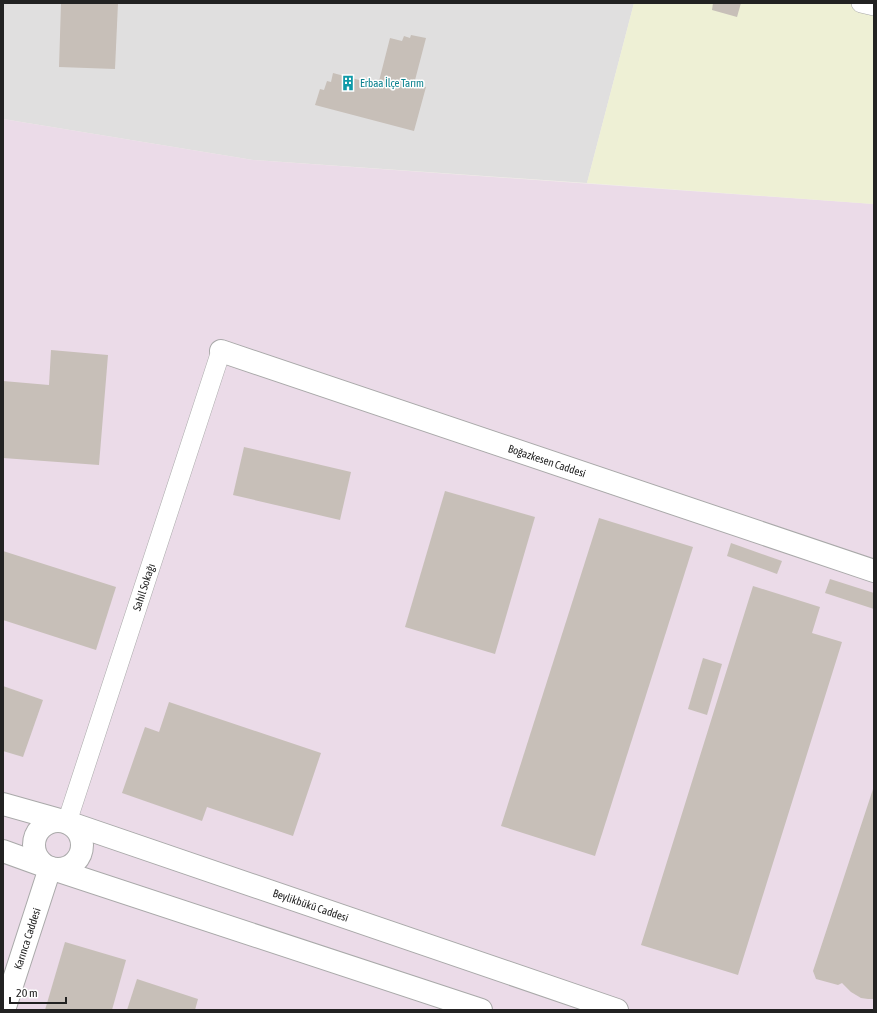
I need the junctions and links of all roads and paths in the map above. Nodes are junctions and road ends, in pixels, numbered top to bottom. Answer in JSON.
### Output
{"nodes":[{"id":1,"x":861,"y":3,"type":"edge"},
{"id":2,"x":874,"y":6,"type":"edge"},
{"id":3,"x":221,"y":351,"type":"joint"},
{"id":4,"x":874,"y":571,"type":"edge"},
{"id":5,"x":3,"y":804,"type":"edge"},
{"id":6,"x":67,"y":822,"type":"junction"},
{"id":7,"x":3,"y":851,"type":"edge"},
{"id":8,"x":50,"y":868,"type":"junction"},
{"id":9,"x":4,"y":1010,"type":"edge"},
{"id":10,"x":481,"y":1010,"type":"edge"},
{"id":11,"x":617,"y":1010,"type":"edge"}],
"edges":[{"from":1,"to":2,"type":"street"},
{"from":3,"to":4,"type":"street","name":"Boğazkesen Caddesi"},
{"from":3,"to":6,"type":"street","name":"Sahil Sokağı"},
{"from":5,"to":6,"type":"street","name":"Beylikbükü Caddesi"},
{"from":6,"to":8,"type":"street"},
{"from":6,"to":8,"type":"street"},
{"from":6,"to":11,"type":"street","name":"Beylikbükü Caddesi"},
{"from":7,"to":8,"type":"street"},
{"from":8,"to":9,"type":"street","name":"Karınca Caddesi"},
{"from":8,"to":10,"type":"street"}]}
